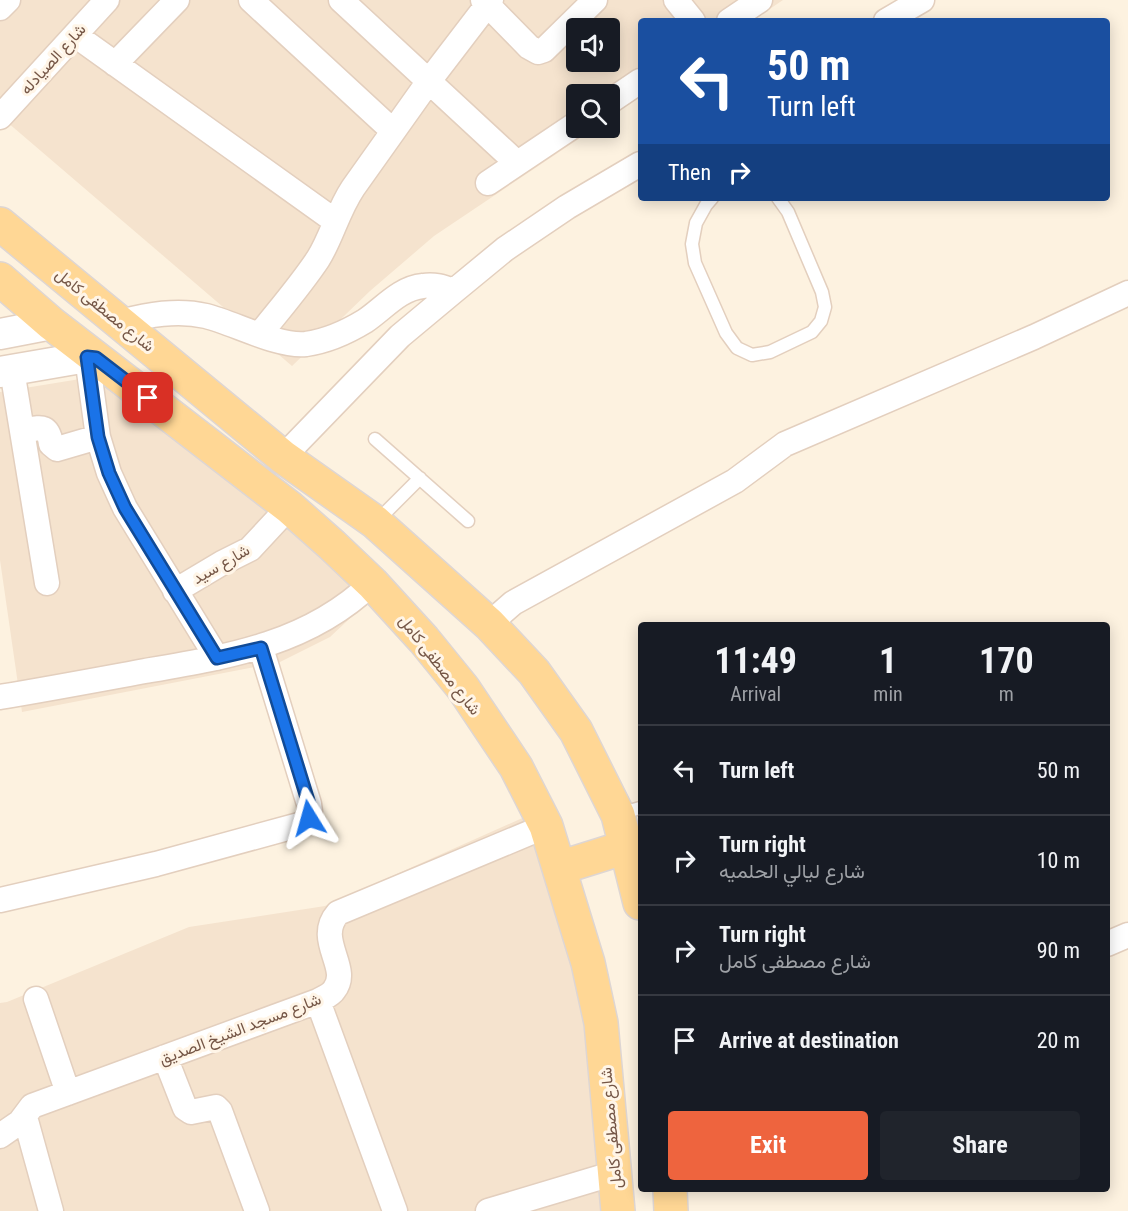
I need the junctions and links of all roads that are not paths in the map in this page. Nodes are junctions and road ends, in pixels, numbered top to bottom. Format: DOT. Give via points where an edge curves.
graph roads {
  1 [pos="8,0"];
  2 [pos="107,0"];
  3 [pos="177,0"];
  4 [pos="251,0"];
  5 [pos="341,0"];
  6 [pos="595,0"];
  7 [pos="676,0"];
  8 [pos="760,0"];
  9 [pos="922,0"];
  10 [pos="487,2"];
  11 [pos="0,8"];
  12 [pos="691,18"];
  13 [pos="733,18"];
  14 [pos="891,18"];
  15 [pos="75,35"];
  16 [pos="115,64"];
  17 [pos="429,81"];
  18 [pos="638,82"];
  19 [pos="620,95"];
  20 [pos="2,112"];
  21 [pos="393,131"];
  22 [pos="566,131"];
  23 [pos="517,164"];
  24 [pos="638,165"];
  25 [pos="488,183"];
  26 [pos="709,201"];
  27 [pos="780,201"];
  28 [pos="334,221"];
  29 [pos="0,224"];
  30 [pos="0,279"];
  31 [pos="454,291"];
  32 [pos="1128,292"];
  33 [pos="120,322"];
  34 [pos="52,324"];
  35 [pos="0,334"];
  36 [pos="260,334"];
  37 [pos="92,357"];
  38 [pos="6,371"];
  39 [pos="22,431"];
  40 [pos="98,437"];
  41 [pos="375,439"];
  42 [pos="283,457"];
  43 [pos="420,478"];
  44 [pos="289,507"];
  45 [pos="468,521"];
  46 [pos="375,522"];
  47 [pos="47,583"];
  48 [pos="372,583"];
  49 [pos="175,591"];
  50 [pos="489,624"];
  51 [pos="261,648"];
  52 [pos="217,658"];
  53 [pos="0,697"];
  54 [pos="629,812"];
  55 [pos="546,826"];
  56 [pos="626,847"];
  57 [pos="559,868"];
  58 [pos="638,895"];
  59 [pos="0,900"];
  60 [pos="1128,935"];
  61 [pos="1110,943"];
  62 [pos="36,999"];
  63 [pos="318,1001"];
  64 [pos="165,1057"];
  65 [pos="68,1093"];
  66 [pos="25,1117"];
  67 [pos="0,1136"];
  68 [pos="615,1173"];
  69 [pos="670,1192"];
  70 [pos="51,1211"];
  71 [pos="257,1211"];
  72 [pos="395,1211"];
  73 [pos="488,1211"];
  74 [pos="618,1211"];
  75 [pos="671,1211"];
  1 -- 11 [label="street"];
  2 -- 15 [label="street, شارع الصيادله"];
  3 -- 16 [label="street"];
  4 -- 21 [label="street"];
  5 -- 17 [label="street"];
  6 -- 10 [label="street" via="538,52"];
  7 -- 12 [label="street"];
  8 -- 13 [label="street"];
  9 -- 14 [label="street"];
  10 -- 17 [label="street"];
  15 -- 16 [label="street"];
  15 -- 20 [label="street, شارع الصيادله"];
  16 -- 28 [label="street"];
  17 -- 21 [label="street"];
  17 -- 23 [label="street"];
  18 -- 19 [label="street"];
  21 -- 28 [label="street"];
  22 -- 23 [label="street"];
  23 -- 25 [label="street"];
  24 -- 31 [label="street" via="505,249"];
  26 -- 27 [label="lane" via="696,223 692,244 695,263 726,333 736,348 752,355 770,352 812,332 825,307 822,292"];
  28 -- 36 [label="street" via="318,260"];
  29 -- 33 [label="main road, شارع مصطفى كامل"];
  30 -- 34 [label="main road, شارع مصطفى كامل"];
  31 -- 36 [label="street" via="437,285 406,290 336,337 304,344"];
  31 -- 42 [label="street" via="400,336"];
  32 -- 50 [label="street" via="1035,337 784,444 735,481 513,603"];
  33 -- 36 [label="street" via="176,313 205,316"];
  33 -- 42 [label="main road, شارع مصطفى كامل"];
  34 -- 35 [label="street"];
  34 -- 37 [label="main road, شارع مصطفى كامل"];
  37 -- 38 [label="street"];
  37 -- 40 [label="street"];
  37 -- 44 [label="main road, شارع مصطفى كامل"];
  38 -- 39 [label="street"];
  39 -- 40 [label="street" via="46,430 57,449"];
  39 -- 47 [label="street"];
  40 -- 49 [label="street" via="125,508"];
  41 -- 43 [label="lane"];
  42 -- 46 [label="main road, شارع مصطفى كامل"];
  43 -- 45 [label="lane"];
  43 -- 46 [label="lane"];
  44 -- 48 [label="main road, شارع مصطفى كامل"];
  44 -- 49 [label="street, شارع سيد" via="250,549"];
  46 -- 50 [label="main road, شارع مصطفى كامل"];
  48 -- 51 [label="street" via="331,615"];
  48 -- 55 [label="main road, شارع مصطفى كامل" via="463,688 516,767"];
  49 -- 52 [label="street"];
  50 -- 54 [label="main road, شارع مصطفى كامل" via="534,672"];
  51 -- 52 [label="street"];
  51 -- 59 [label="street" via="309,804 306,824"];
  52 -- 53 [label="street"];
  54 -- 56 [label="main road, شارع مصطفى كامل"];
  55 -- 57 [label="main road, شارع مصطفى كامل"];
  55 -- 63 [label="street, شارع مسجد الشيخ الصديق" via="338,913 328,931 339,981 334,991"];
  56 -- 57 [label="main road"];
  56 -- 58 [label="main road, شارع مصطفى كامل"];
  57 -- 68 [label="main road, شارع مصطفى كامل" via="588,963 601,1023"];
  60 -- 61 [label="street"];
  62 -- 65 [label="street"];
  63 -- 64 [label="street, شارع مسجد الشيخ الصديق"];
  63 -- 72 [label="street"];
  64 -- 65 [label="street, شارع مسجد الشيخ الصديق"];
  64 -- 71 [label="street" via="184,1108 191,1112 216,1107 219,1111"];
  65 -- 66 [label="street, شارع مسجد الشيخ الصديق" via="32,1106"];
  66 -- 67 [label="street, شارع مسجد الشيخ الصديق"];
  66 -- 70 [label="street"];
  68 -- 73 [label="street"];
  68 -- 74 [label="main road, شارع مصطفى كامل"];
  69 -- 75 [label="main road"];
}
